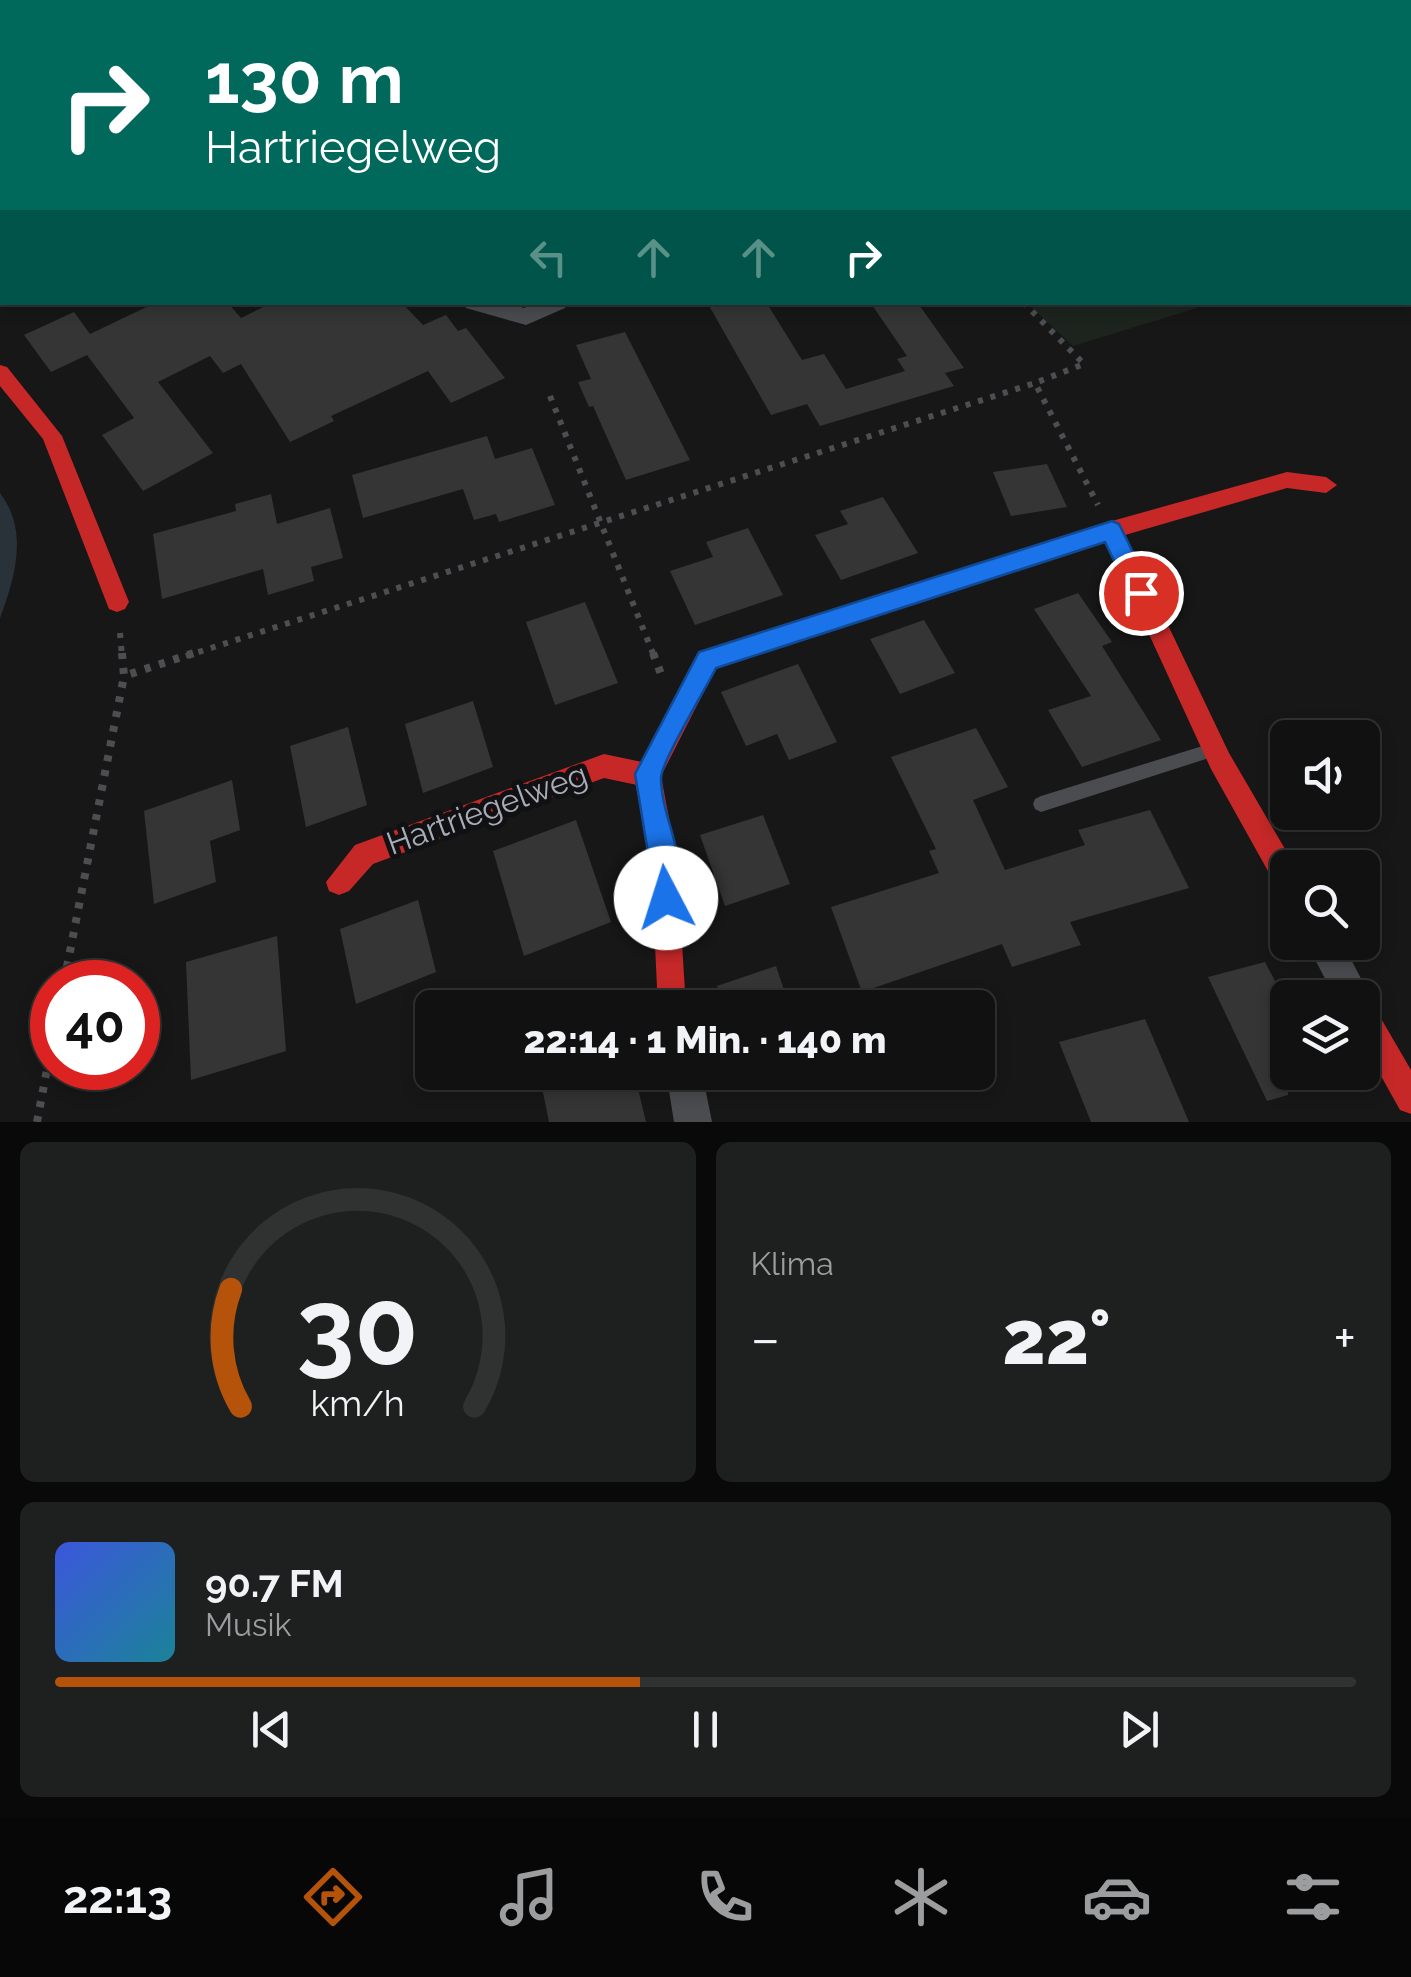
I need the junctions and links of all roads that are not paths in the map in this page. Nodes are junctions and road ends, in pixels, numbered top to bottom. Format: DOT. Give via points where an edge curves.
graph roads {
  1 [pos="484,305"];
  2 [pos="550,305"];
  3 [pos="0,372"];
  4 [pos="1326,485"];
  5 [pos="1112,530"];
  6 [pos="118,602"];
  7 [pos="1214,749"];
  8 [pos="648,774"];
  9 [pos="1041,804"];
  10 [pos="1271,850"];
  11 [pos="338,882"];
  12 [pos="671,990"];
  13 [pos="1380,1045"];
  14 [pos="687,1090"];
  15 [pos="1411,1099"];
  16 [pos="1411,1115"];
  17 [pos="693,1122"];
  18 [pos="1401,1122"];
  1 -- 2 [label="street" via="526,317"];
  3 -- 6 [label="street" via="52,436"];
  4 -- 5 [label="street" via="1287,480"];
  5 -- 7 [label="street"];
  5 -- 8 [label="street" via="708,660"];
  7 -- 9 [label="lane"];
  7 -- 10 [label="street"];
  8 -- 11 [label="street, Hartriegelweg" via="604,766 364,854"];
  8 -- 12 [label="street" via="664,861"];
  13 -- 15 [label="street"];
  14 -- 17 [label="street"];
  16 -- 18 [label="street"];
}
